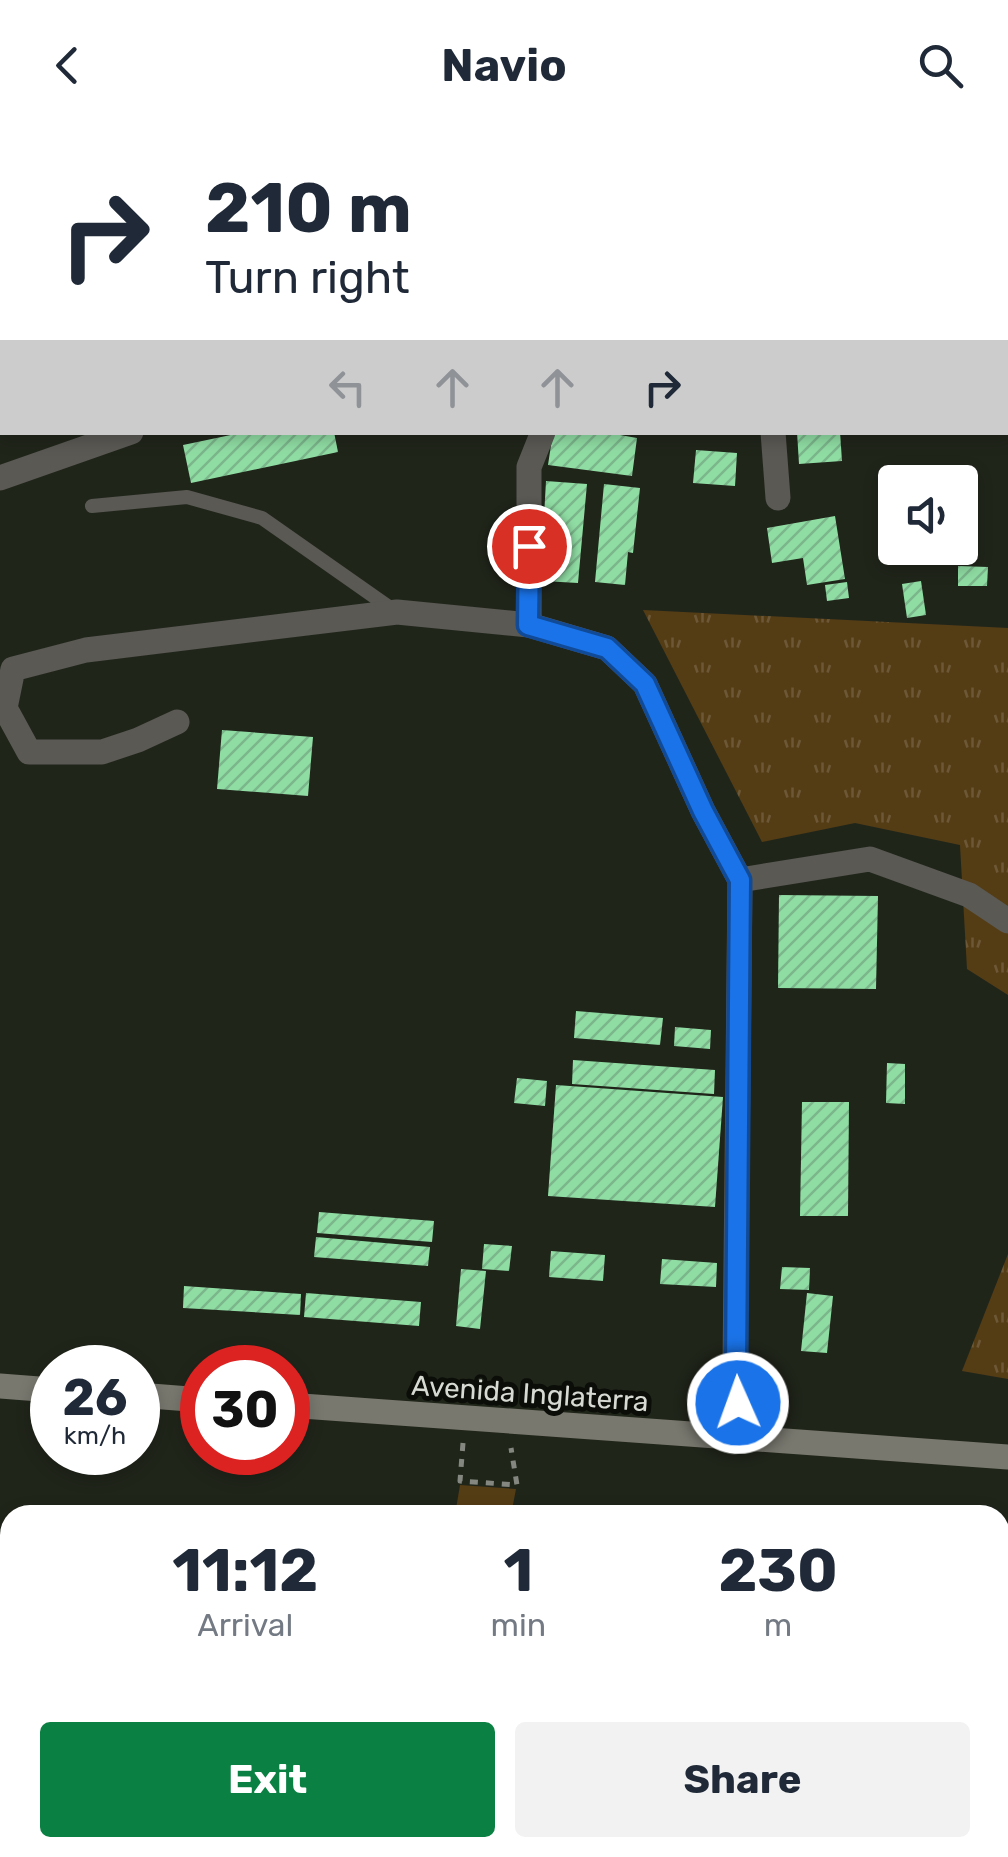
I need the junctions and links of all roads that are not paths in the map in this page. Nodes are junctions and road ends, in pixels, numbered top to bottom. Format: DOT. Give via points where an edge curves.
graph roads {
  1 [pos="122,435"];
  2 [pos="542,435"];
  3 [pos="772,435"];
  4 [pos="0,478"];
  5 [pos="778,498"];
  6 [pos="92,506"];
  7 [pos="397,612"];
  8 [pos="528,625"];
  9 [pos="177,722"];
  10 [pos="740,880"];
  11 [pos="1008,921"];
  12 [pos="0,1386"];
  13 [pos="30,1388"];
  14 [pos="310,1406"];
  15 [pos="740,1439"];
  16 [pos="1008,1457"];
  1 -- 4 [label="street"];
  2 -- 8 [label="street" via="529,468"];
  3 -- 5 [label="street"];
  6 -- 7 [label="lane" via="187,496 262,518"];
  7 -- 8 [label="street"];
  7 -- 9 [label="street" via="86,650 13,669 5,708 30,752 102,752"];
  8 -- 10 [label="street" via="607,648 645,684"];
  10 -- 11 [label="street" via="870,859 969,895"];
  10 -- 15 [label="street"];
  12 -- 13 [label="main road"];
  14 -- 15 [label="main road, Avenida Inglaterra"];
  15 -- 16 [label="main road, Avenida Inglaterra"];
}
